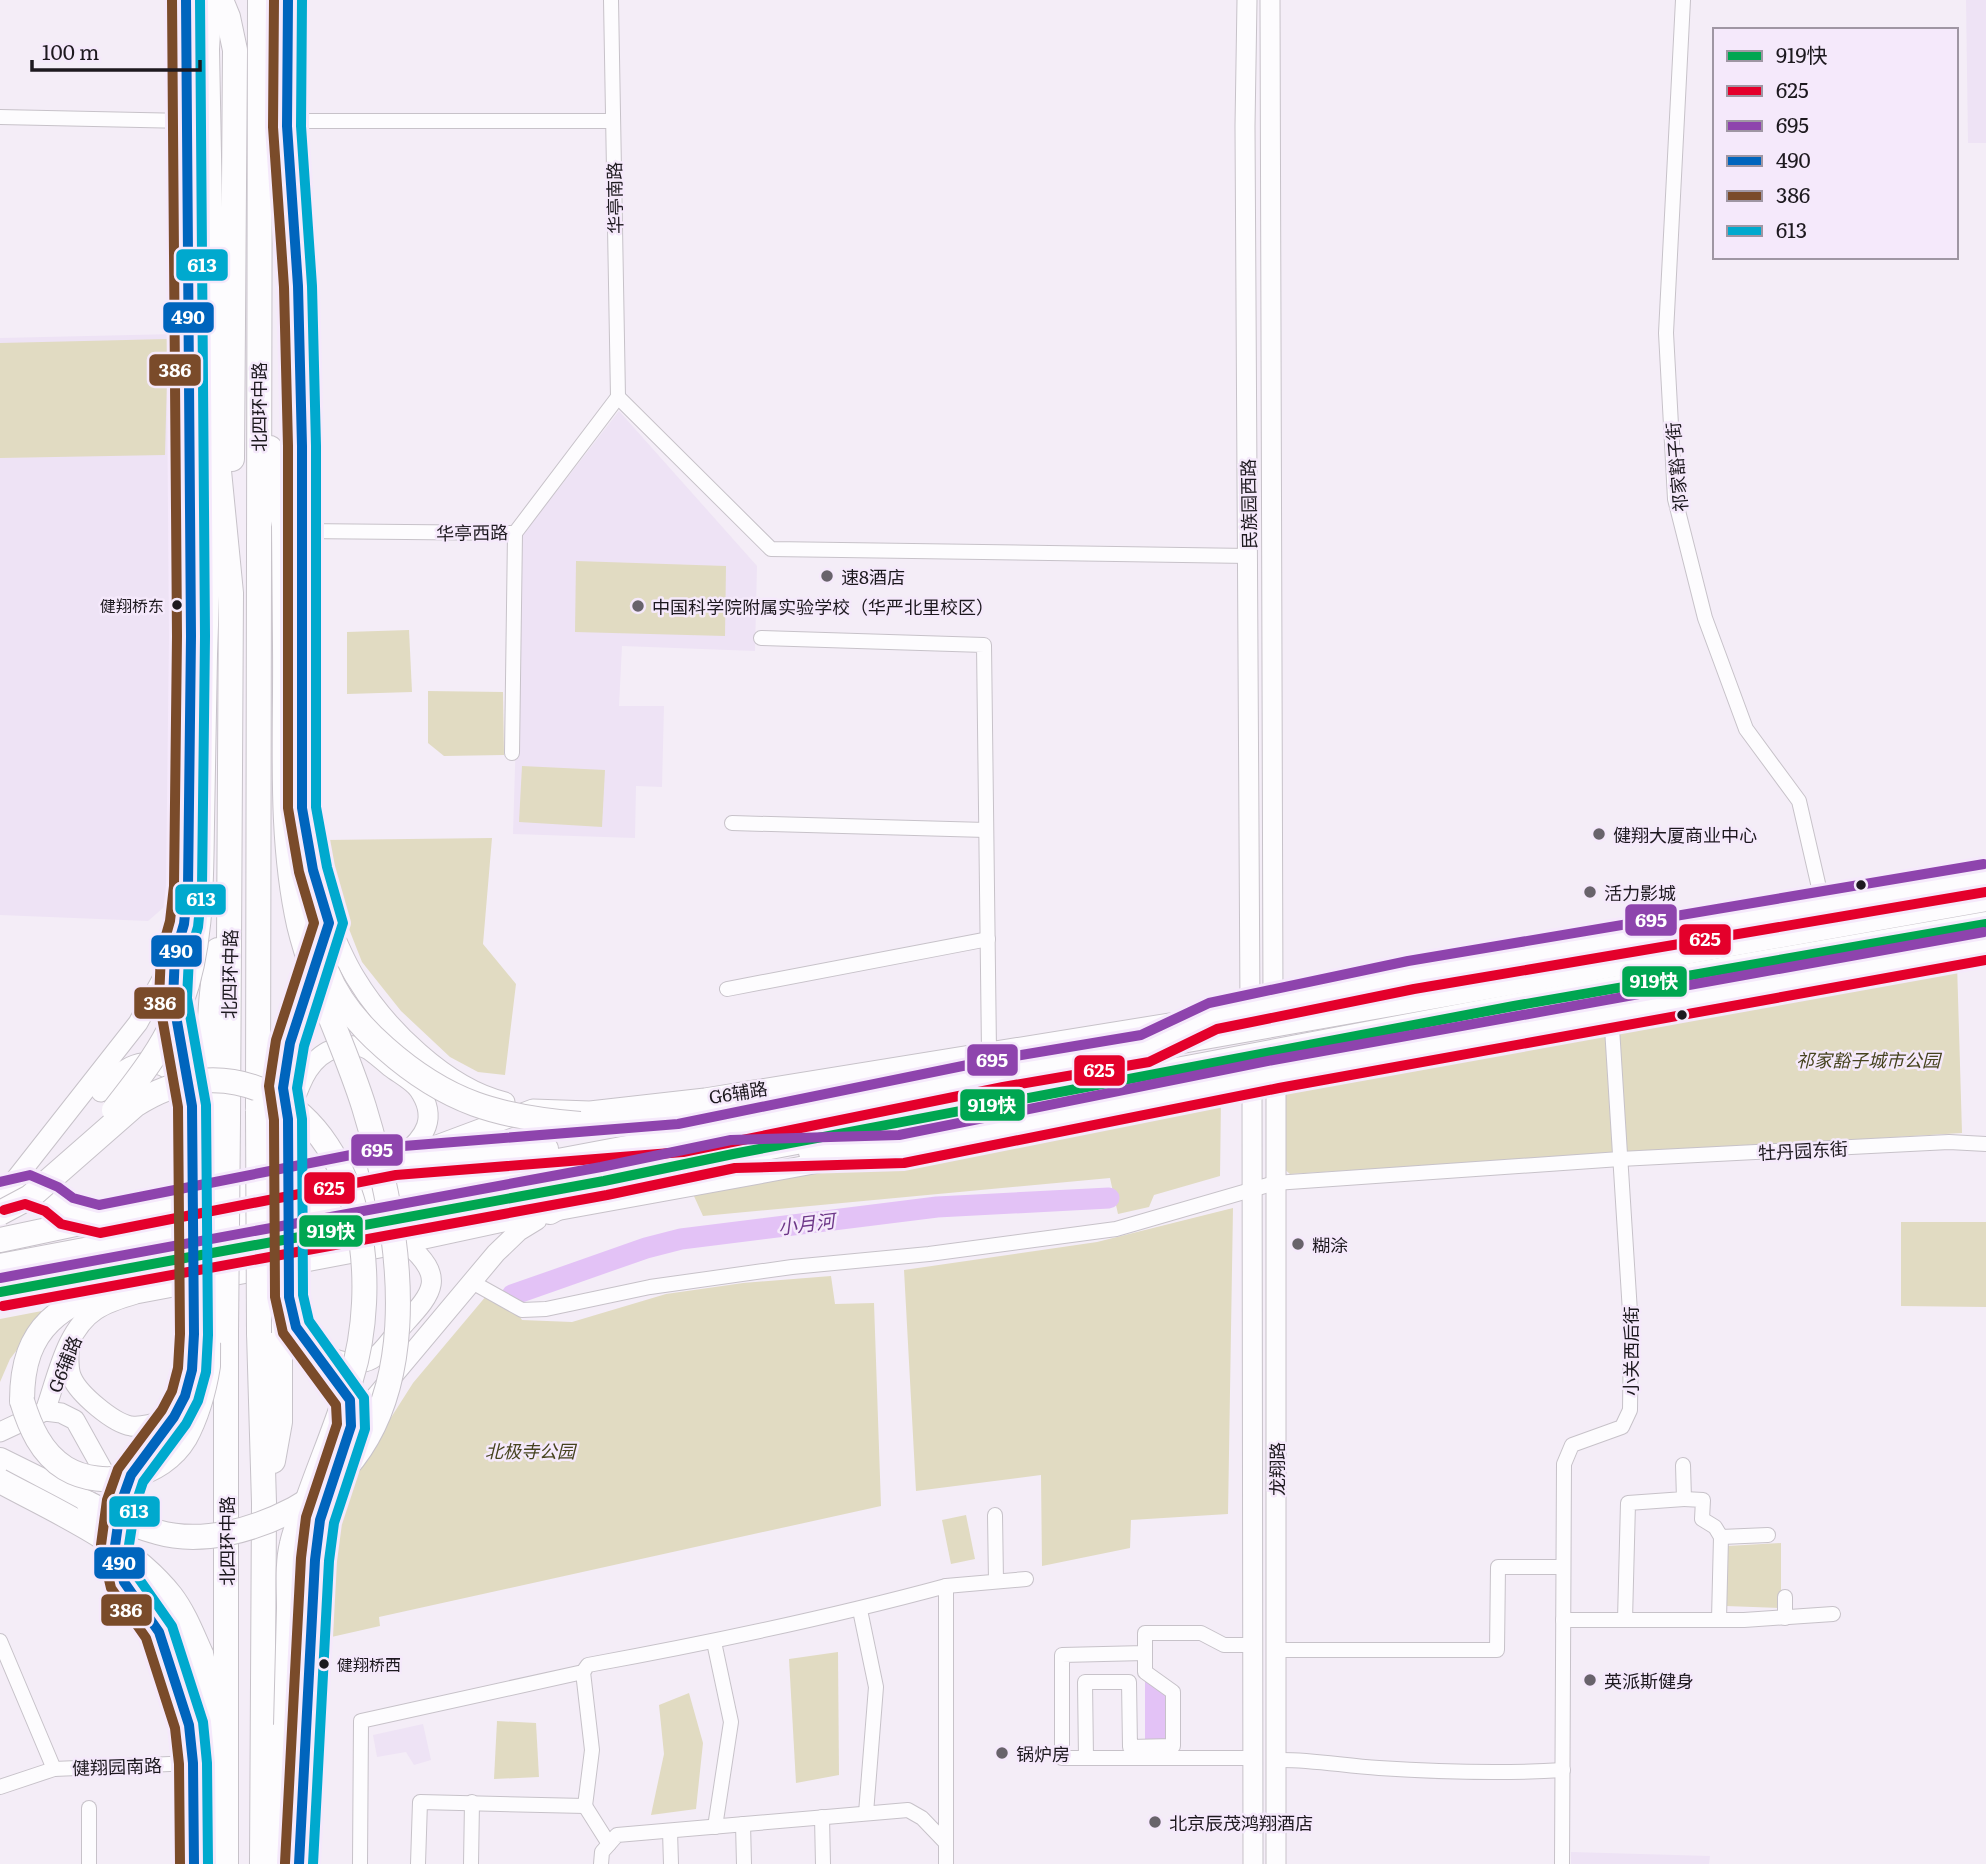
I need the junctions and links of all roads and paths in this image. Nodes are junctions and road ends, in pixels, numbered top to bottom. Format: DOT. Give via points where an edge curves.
graph roads {
  1 [pos="186,0"];
  2 [pos="210,0"];
  3 [pos="221,0"];
  4 [pos="260,0"];
  5 [pos="272,0"];
  6 [pos="288,0"];
  7 [pos="611,0"];
  8 [pos="1247,0"];
  9 [pos="1269,0"];
  10 [pos="1682,0"];
  11 [pos="287,64"];
  12 [pos="0,117"];
  13 [pos="187,121"];
  14 [pos="287,121"];
  15 [pos="613,121"];
  16 [pos="211,227"];
  17 [pos="187,304"];
  18 [pos="258,386"];
  19 [pos="618,397"];
  20 [pos="214,420"];
  21 [pos="302,531"];
  22 [pos="515,533"];
  23 [pos="1249,556"];
  24 [pos="231,593"];
  25 [pos="761,638"];
  26 [pos="512,753"];
  27 [pos="286,813"];
  28 [pos="732,823"];
  29 [pos="986,830"];
  30 [pos="1986,878"];
  31 [pos="1986,899"];
  32 [pos="1823,905"];
  33 [pos="329,923"];
  34 [pos="1986,924"];
  35 [pos="988,939"];
  36 [pos="1986,946"];
  37 [pos="175,955"];
  38 [pos="1411,975"];
  39 [pos="1499,986"];
  40 [pos="727,989"];
  41 [pos="1273,1004"];
  42 [pos="1250,1008"];
  43 [pos="1611,1012"];
  44 [pos="1213,1016"];
  45 [pos="1145,1048"];
  46 [pos="995,1062"];
  47 [pos="1276,1074"];
  48 [pos="1252,1080"];
  49 [pos="192,1106"];
  50 [pos="533,1109"];
  51 [pos="288,1119"];
  52 [pos="210,1130"];
  53 [pos="680,1138"];
  54 [pos="1986,1144"];
  55 [pos="901,1149"];
  56 [pos="733,1154"];
  57 [pos="75,1159"];
  58 [pos="1620,1159"];
  59 [pos="394,1161"];
  60 [pos="604,1181"];
  61 [pos="1275,1183"];
  62 [pos="1254,1188"];
  63 [pos="52,1199"];
  64 [pos="1,1201"];
  65 [pos="550,1212"];
  66 [pos="99,1219"];
  67 [pos="0,1240"];
  68 [pos="406,1244"];
  69 [pos="179,1258"];
  70 [pos="0,1266"];
  71 [pos="472,1282"];
  72 [pos="0,1292"];
  73 [pos="289,1297"];
  74 [pos="69,1343"];
  75 [pos="314,1352"];
  76 [pos="45,1411"];
  77 [pos="174,1417"];
  78 [pos="351,1426"];
  79 [pos="0,1432"];
  80 [pos="0,1460"];
  81 [pos="1683,1465"];
  82 [pos="0,1481"];
  83 [pos="1684,1499"];
  84 [pos="121,1503"];
  85 [pos="264,1503"];
  86 [pos="995,1515"];
  87 [pos="1769,1535"];
  88 [pos="1721,1537"];
  89 [pos="1563,1567"];
  90 [pos="1026,1579"];
  91 [pos="996,1581"];
  92 [pos="946,1586"];
  93 [pos="1785,1597"];
  94 [pos="860,1610"];
  95 [pos="1833,1614"];
  96 [pos="1785,1618"];
  97 [pos="1719,1619"];
  98 [pos="1563,1620"];
  99 [pos="1625,1620"];
  100 [pos="0,1641"];
  101 [pos="714,1642"];
  102 [pos="1253,1645"];
  103 [pos="1276,1650"];
  104 [pos="1142,1657"];
  105 [pos="583,1672"];
  106 [pos="1086,1758"];
  107 [pos="1253,1758"];
  108 [pos="1276,1760"];
  109 [pos="193,1763"];
  110 [pos="54,1769"];
  111 [pos="1563,1770"];
  112 [pos="0,1787"];
  113 [pos="472,1802"];
  114 [pos="586,1806"];
  115 [pos="89,1808"];
  116 [pos="866,1814"];
  117 [pos="822,1817"];
  118 [pos="743,1824"];
  119 [pos="715,1827"];
  120 [pos="670,1831"];
  121 [pos="946,1843"];
  122 [pos="610,1844"];
  123 [pos="89,1864"];
  124 [pos="194,1864"];
  125 [pos="209,1864"];
  126 [pos="226,1864"];
  127 [pos="262,1864"];
  128 [pos="281,1864"];
  129 [pos="299,1864"];
  130 [pos="360,1864"];
  131 [pos="418,1864"];
  132 [pos="471,1864"];
  133 [pos="601,1864"];
  134 [pos="671,1864"];
  135 [pos="744,1864"];
  136 [pos="822,1864"];
  137 [pos="946,1864"];
  138 [pos="1253,1864"];
  139 [pos="1276,1864"];
  140 [pos="1562,1864"];
  1 -- 13 [label="street"];
  2 -- 16 [label="highway, 北四环中路"];
  3 -- 24 [label="highway" via="235,50"];
  4 -- 18 [label="highway, 北四环中路"];
  5 -- 11 [label="highway"];
  6 -- 11 [label="street"];
  7 -- 15 [label="street, 华亭南路"];
  8 -- 23 [label="street, 民族园西路"];
  9 -- 41 [label="street, 民族园西路"];
  10 -- 32 [label="street, 祁家豁子街" via="1666,333 1675,499 1705,618 1746,729 1799,801"];
  11 -- 14 [label="street"];
  12 -- 13 [label="street"];
  13 -- 17 [label="street"];
  14 -- 15 [label="street"];
  14 -- 21 [label="street" via="298,286"];
  15 -- 19 [label="street, 华亭南路"];
  16 -- 17 [label="highway"];
  16 -- 20 [label="highway, 北四环中路"];
  17 -- 37 [label="street" via="188,887"];
  18 -- 27 [label="highway, bridge" via="284,526"];
  18 -- 85 [label="highway, 北四环中路, bridge" via="259,1333"];
  19 -- 22 [label="street, 华亭西路"];
  19 -- 23 [label="street" via="771,549"];
  20 -- 24 [label="highway, 北四环中路"];
  20 -- 57 [label="highway, bridge" via="201,887 192,968 166,1037"];
  21 -- 22 [label="street, 华亭西路"];
  21 -- 33 [label="street" via="302,808"];
  22 -- 26 [label="street"];
  23 -- 42 [label="street, 民族园西路"];
  24 -- 52 [label="highway, 北四环中路" via="230,891"];
  25 -- 29 [label="street" via="984,645"];
  27 -- 46 [label="highway, bridge" via="311,933 348,1009 368,1034 428,1083 492,1111 579,1124 650,1122"];
  27 -- 80 [label="highway, bridge" via="300,927 363,1105 395,1250 398,1339 387,1394 375,1423 343,1469 297,1507 240,1531 210,1535 159,1533"];
  28 -- 29 [label="street"];
  29 -- 35 [label="street"];
  30 -- 32 [label="street, G6辅路"];
  31 -- 39 [label="highway"];
  32 -- 38 [label="street, G6辅路"];
  33 -- 50 [label="street" via="370,999 425,1060 465,1086"];
  33 -- 51 [label="street" via="290,1043 283,1088"];
  34 -- 56 [label="highway" via="1514,1006"];
  35 -- 40 [label="street"];
  35 -- 46 [label="street"];
  36 -- 43 [label="street, G6辅路"];
  37 -- 49 [label="street" via="173,999"];
  37 -- 64 [label="street" via="138,1023"];
  38 -- 39 [label="highway"];
  38 -- 41 [label="street, G6辅路"];
  39 -- 45 [label="highway"];
  41 -- 42 [label="street, G6辅路"];
  42 -- 44 [label="street, G6辅路"];
  43 -- 47 [label="street, G6辅路"];
  43 -- 58 [label="street, 小关西后街"];
  44 -- 45 [label="highway"];
  44 -- 46 [label="street, G6辅路"];
  45 -- 46 [label="highway"];
  46 -- 50 [label="street, G6辅路" via="590,1111"];
  46 -- 53 [label="highway"];
  47 -- 48 [label="street, G6辅路"];
  47 -- 61 [label="street, 龙翔路"];
  48 -- 55 [label="street, G6辅路"];
  48 -- 62 [label="street, 龙翔路"];
  49 -- 52 [label="street"];
  49 -- 63 [label="street" via="169,1069 152,1063 133,1064 115,1075 60,1141 50,1161"];
  50 -- 59 [label="street, G6辅路"];
  51 -- 59 [label="street" via="311,1064 328,1050 348,1045 367,1048 419,1089 428,1108 428,1125 419,1142"];
  51 -- 73 [label="street, bridge"];
  52 -- 69 [label="highway, bridge" via="208,1366 204,1390 184,1440 147,1472 118,1480 90,1478 65,1468 44,1449 31,1428 22,1401 27,1354 55,1314"];
  52 -- 77 [label="street, bridge" via="191,1370"];
  52 -- 126 [label="highway, 北四环中路, bridge" via="226,1332"];
  53 -- 59 [label="highway"];
  53 -- 70 [label="highway"];
  54 -- 58 [label="street, 牡丹园东街" via="1949,1142"];
  55 -- 56 [label="highway"];
  55 -- 65 [label="street, G6辅路"];
  56 -- 60 [label="highway"];
  57 -- 64 [label="highway, bridge" via="30,1197"];
  57 -- 128 [label="highway, bridge" via="151,1094 180,1083 217,1080 256,1087 290,1106 318,1133 346,1180 362,1247 361,1332 351,1380 292,1545"];
  58 -- 61 [label="street, 牡丹园东街"];
  58 -- 89 [label="street, 小关西后街" via="1631,1328 1630,1410 1622,1427 1572,1446 1564,1464"];
  59 -- 66 [label="street, G6辅路"];
  60 -- 65 [label="highway"];
  60 -- 69 [label="highway"];
  61 -- 62 [label="street, 牡丹园东街"];
  61 -- 103 [label="street, 龙翔路"];
  62 -- 71 [label="street, 牡丹园东街" via="1116,1229 792,1267 650,1287 546,1309 522,1310"];
  62 -- 102 [label="street, 龙翔路"];
  63 -- 64 [label="main road, G6辅路" via="26,1189"];
  63 -- 66 [label="main road, G6辅路" via="66,1210"];
  65 -- 68 [label="street, G6辅路"];
  65 -- 71 [label="street" via="519,1231"];
  66 -- 67 [label="highway"];
  68 -- 74 [label="street, G6辅路" via="136,1294 93,1312"];
  68 -- 75 [label="street" via="432,1273 431,1290 420,1307 372,1359 337,1360"];
  69 -- 72 [label="highway"];
  71 -- 78 [label="street"];
  73 -- 75 [label="street" via="296,1328"];
  73 -- 85 [label="highway" via="280,1334 280,1422"];
  74 -- 76 [label="street, G6辅路"];
  74 -- 77 [label="street" via="71,1377 118,1422 132,1426"];
  75 -- 78 [label="street" via="350,1400"];
  76 -- 79 [label="street, G6辅路"];
  76 -- 84 [label="street" via="75,1420"];
  77 -- 84 [label="street" via="131,1475"];
  78 -- 129 [label="street" via="320,1520 315,1560"];
  81 -- 83 [label="street"];
  82 -- 125 [label="highway, bridge" via="98,1534 146,1571 171,1596 188,1623 201,1654 208,1696"];
  83 -- 88 [label="street" via="1703,1500 1702,1519"];
  83 -- 99 [label="street" via="1628,1503"];
  84 -- 109 [label="street" via="115,1546 124,1582 159,1632 189,1725"];
  85 -- 127 [label="highway, 北四环中路"];
  86 -- 91 [label="street"];
  87 -- 88 [label="street"];
  88 -- 97 [label="street"];
  89 -- 98 [label="street, 小关西后街"];
  89 -- 103 [label="street" via="1498,1567 1497,1650"];
  90 -- 91 [label="street"];
  91 -- 92 [label="street"];
  92 -- 94 [label="street"];
  92 -- 121 [label="street"];
  93 -- 96 [label="street"];
  94 -- 101 [label="street"];
  94 -- 116 [label="street" via="876,1687"];
  95 -- 96 [label="street"];
  96 -- 97 [label="street"];
  97 -- 99 [label="street"];
  98 -- 99 [label="street"];
  98 -- 111 [label="street, 小关西后街"];
  100 -- 110 [label="street, 健翔园南路"];
  101 -- 105 [label="street" via="588,1665"];
  101 -- 119 [label="street" via="731,1723"];
  102 -- 104 [label="street" via="1224,1645 1201,1633 1145,1633"];
  102 -- 107 [label="street, 龙翔路"];
  103 -- 108 [label="street, 龙翔路"];
  104 -- 106 [label="street" via="1062,1655 1062,1758"];
  104 -- 106 [label="street" via="1145,1672 1173,1692 1173,1746 1129,1747 1129,1682 1085,1682"];
  105 -- 114 [label="street" via="592,1750"];
  105 -- 130 [label="street" via="361,1721"];
  106 -- 107 [label="street" via="1180,1754"];
  107 -- 138 [label="street, 龙翔路"];
  108 -- 111 [label="street" via="1507,1774"];
  108 -- 139 [label="street, 龙翔路"];
  109 -- 110 [label="street, 健翔园南路"];
  109 -- 124 [label="street"];
  110 -- 112 [label="street"];
  111 -- 140 [label="street, 小关西后街"];
  113 -- 114 [label="street"];
  113 -- 131 [label="street" via="420,1802"];
  113 -- 132 [label="street"];
  114 -- 122 [label="street"];
  115 -- 123 [label="street"];
  116 -- 117 [label="street"];
  116 -- 121 [label="street" via="908,1810"];
  117 -- 118 [label="street"];
  117 -- 136 [label="street"];
  118 -- 119 [label="street"];
  118 -- 135 [label="street"];
  119 -- 120 [label="street"];
  120 -- 122 [label="street" via="617,1835"];
  120 -- 134 [label="street"];
  121 -- 137 [label="street"];
  122 -- 133 [label="street" via="602,1852"];
}
